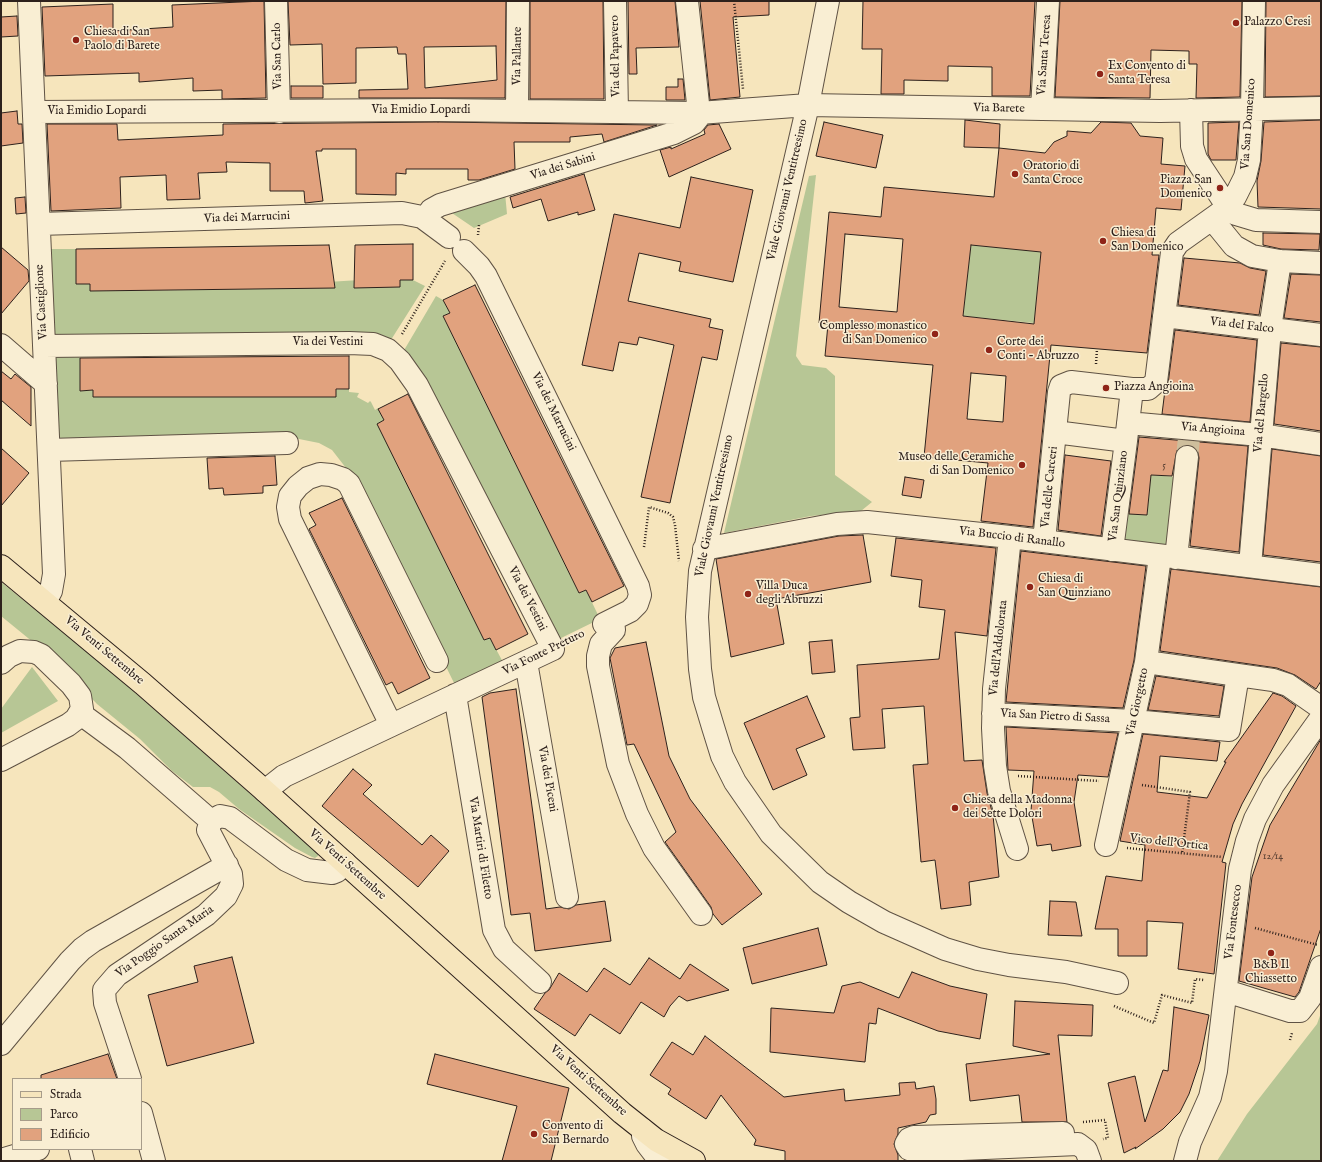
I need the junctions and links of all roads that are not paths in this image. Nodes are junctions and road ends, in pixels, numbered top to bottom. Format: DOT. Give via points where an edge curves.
graph roads {
  1 [pos="29,1"];
  2 [pos="276,1"];
  3 [pos="518,1"];
  4 [pos="615,1"];
  5 [pos="687,1"];
  6 [pos="828,1"];
  7 [pos="1048,1"];
  8 [pos="1254,1"];
  9 [pos="808,105"];
  10 [pos="1252,108"];
  11 [pos="1321,108"];
  12 [pos="1042,110"];
  13 [pos="1191,110"];
  14 [pos="517,111"];
  15 [pos="34,112"];
  16 [pos="279,112"];
  17 [pos="618,112"];
  18 [pos="699,113"];
  19 [pos="1220,212"];
  20 [pos="426,220"];
  21 [pos="1321,222"];
  22 [pos="39,224"];
  23 [pos="1280,261"];
  24 [pos="1321,263"];
  25 [pos="1164,316"];
  26 [pos="1270,329"];
  27 [pos="1321,335"];
  28 [pos="1,345"];
  29 [pos="44,346"];
  30 [pos="46,384"];
  31 [pos="1132,389"];
  32 [pos="1055,432"];
  33 [pos="1127,432"];
  34 [pos="1260,435"];
  35 [pos="1189,441"];
  36 [pos="287,443"];
  37 [pos="1321,444"];
  38 [pos="49,450"];
  39 [pos="1010,537"];
  40 [pos="1044,541"];
  41 [pos="704,549"];
  42 [pos="1112,550"];
  43 [pos="1168,557"];
  44 [pos="1,566"];
  45 [pos="1250,566"];
  46 [pos="1321,575"];
  47 [pos="45,602"];
  48 [pos="553,649"];
  49 [pos="437,661"];
  50 [pos="526,662"];
  51 [pos="1146,662"];
  52 [pos="1,663"];
  53 [pos="1238,674"];
  54 [pos="455,695"];
  55 [pos="1321,708"];
  56 [pos="81,714"];
  57 [pos="993,714"];
  58 [pos="1321,718"];
  59 [pos="1134,721"];
  60 [pos="391,726"];
  61 [pos="1,760"];
  62 [pos="265,791"];
  63 [pos="211,821"];
  64 [pos="1106,845"];
  65 [pos="1017,849"];
  66 [pos="345,863"];
  67 [pos="227,865"];
  68 [pos="567,897"];
  69 [pos="701,914"];
  70 [pos="1321,967"];
  71 [pos="540,982"];
  72 [pos="1117,983"];
  73 [pos="1218,986"];
  74 [pos="6,1038"];
  75 [pos="130,1078"];
  76 [pos="142,1119"];
  77 [pos="643,1130"];
  78 [pos="1063,1133"];
  79 [pos="35,1150"];
  80 [pos="80,1150"];
  81 [pos="1188,1152"];
  82 [pos="1,1160"];
  83 [pos="83,1161"];
  84 [pos="154,1161"];
  85 [pos="660,1161"];
  86 [pos="694,1161"];
  87 [pos="1090,1161"];
  88 [pos="1169,1161"];
  1 -- 15 [label="street, Via Castiglione"];
  2 -- 16 [label="street, Via San Carlo"];
  3 -- 14 [label="street, Via Pallante"];
  4 -- 17 [label="street, Via del Papavero"];
  5 -- 18 [label="street"];
  6 -- 9 [label="street, Viale Giovanni Ventitreesimo"];
  7 -- 12 [label="street, Via Santa Teresa"];
  8 -- 10 [label="street, Via San Domenico"];
  9 -- 12 [label="street, Via Barete"];
  9 -- 18 [label="street, Via Emidio Lopardi"];
  9 -- 41 [label="street, Viale Giovanni Ventitreesimo"];
  10 -- 11 [label="street, Via Barete"];
  10 -- 13 [label="street, Via Barete"];
  10 -- 19 [label="street, Via San Domenico" via="1248,169 1241,187"];
  12 -- 13 [label="street, Via Barete"];
  13 -- 19 [label="street" via="1192,146"];
  14 -- 16 [label="street, Via Emidio Lopardi"];
  14 -- 17 [label="street, Via Emidio Lopardi"];
  15 -- 16 [label="street, Via Emidio Lopardi"];
  15 -- 22 [label="street, Via Castiglione"];
  17 -- 18 [label="street, Via Emidio Lopardi"];
  18 -- 20 [label="street, Via dei Sabini" via="694,123 677,132 440,205 431,210"];
  19 -- 21 [label="street" via="1265,220"];
  19 -- 23 [label="street" via="1229,240 1243,252 1262,259"];
  19 -- 25 [label="street, Via San Domenico" via="1178,243 1172,252"];
  20 -- 22 [label="street, Via dei Marrucini" via="415,214 402,213"];
  20 -- 69 [label="street, Via dei Marrucini" via="479,266 486,276 640,591 637,604 630,611 608,622 614,630 602,644 598,666 618,764 637,814 654,848"];
  22 -- 29 [label="street, Via Castiglione"];
  23 -- 24 [label="street"];
  23 -- 26 [label="street, Via del Bargello"];
  25 -- 26 [label="street, Via del Falco"];
  25 -- 31 [label="street, Via San Domenico" via="1154,385 1145,390"];
  26 -- 27 [label="street, Via del Falco"];
  26 -- 34 [label="street, Via del Bargello"];
  28 -- 30 [label="street"];
  29 -- 30 [label="street, Via Castiglione"];
  29 -- 48 [label="street, Via dei Vestini" via="349,343 373,344 391,352 418,389"];
  30 -- 38 [label="street, Via Castiglione"];
  31 -- 32 [label="street" via="1071,382 1063,384 1060,389"];
  31 -- 33 [label="street"];
  32 -- 33 [label="street"];
  32 -- 40 [label="street, Via delle Carceri"];
  33 -- 35 [label="street, Via Angioina"];
  33 -- 42 [label="street, Via San Quinziano"];
  34 -- 35 [label="street, Via Angioina"];
  34 -- 37 [label="street, Via Angioina"];
  34 -- 45 [label="street, Via del Bargello"];
  35 -- 43 [label="street, Via Giorgetto"];
  36 -- 38 [label="street"];
  38 -- 47 [label="street, Via Castiglione" via="54,574 51,591"];
  39 -- 40 [label="street, Via Buccio di Ranallo"];
  39 -- 41 [label="street, Via Buccio di Ranallo" via="867,522 831,525"];
  39 -- 57 [label="street, Via dell'Addolorata"];
  40 -- 42 [label="street, Via Buccio di Ranallo"];
  41 -- 72 [label="street, Viale Giovanni Ventitreesimo" via="698,593 698,639 704,697 722,756 735,782 771,834 789,853 820,882 849,902 923,940 978,959 1066,972"];
  42 -- 43 [label="street, Via Buccio di Ranallo"];
  43 -- 45 [label="street, Via Buccio di Ranallo"];
  43 -- 51 [label="street, Via Giorgetto"];
  44 -- 47 [label="main road, Via Venti Settembre"];
  45 -- 46 [label="street, Via Buccio di Ranallo"];
  47 -- 62 [label="main road, Via Venti Settembre" via="138,679"];
  48 -- 50 [label="street, Via Fonte Preturo"];
  49 -- 60 [label="street" via="349,484 337,476 325,474 308,478 290,496 290,519"];
  50 -- 54 [label="street, Via Fonte Preturo"];
  50 -- 68 [label="street, Via dei Piceni"];
  51 -- 53 [label="street"];
  51 -- 59 [label="street, Via Giorgetto"];
  52 -- 56 [label="street" via="9,656 25,650 41,655 80,696"];
  53 -- 55 [label="street" via="1283,683"];
  53 -- 59 [label="street, Via San Pietro di Sassa" via="1229,730"];
  54 -- 60 [label="street, Via Fonte Preturo"];
  54 -- 71 [label="street, Via Martiri di Filetto" via="494,930 504,949"];
  56 -- 61 [label="street" via="68,725"];
  56 -- 63 [label="street" via="127,748"];
  57 -- 59 [label="street, Via San Pietro di Sassa"];
  57 -- 65 [label="street, Via dell'Addolorata" via="999,791"];
  58 -- 73 [label="street, Via Fontesecco" via="1273,785 1255,819 1241,863 1233,923"];
  59 -- 64 [label="street, Via Giorgetto"];
  60 -- 62 [label="street, Via Fonte Preturo" via="284,776"];
  62 -- 66 [label="main road, Via Venti Settembre"];
  63 -- 66 [label="street" via="220,816 230,818 286,860 307,870 332,873"];
  63 -- 67 [label="street, Via Poggio Santa Maria" via="208,830"];
  66 -- 77 [label="main road, Via Venti Settembre"];
  67 -- 74 [label="street" via="88,945 70,961"];
  67 -- 75 [label="street, Via Poggio Santa Maria" via="232,884 219,904 118,975 104,990 105,1003"];
  70 -- 73 [label="street" via="1310,998 1300,1011 1290,1011"];
  73 -- 81 [label="street, Via Fontesecco" via="1213,1084"];
  76 -- 84 [label="street"];
  77 -- 85 [label="street" via="647,1144"];
  77 -- 86 [label="main road, Via Venti Settembre"];
  78 -- 87 [label="street" via="914,1137 906,1144 909,1149 915,1151 1078,1144 1086,1150"];
  79 -- 82 [label="street"];
  80 -- 83 [label="street"];
  81 -- 88 [label="street, Via Fontesecco" via="1183,1152"];
}
